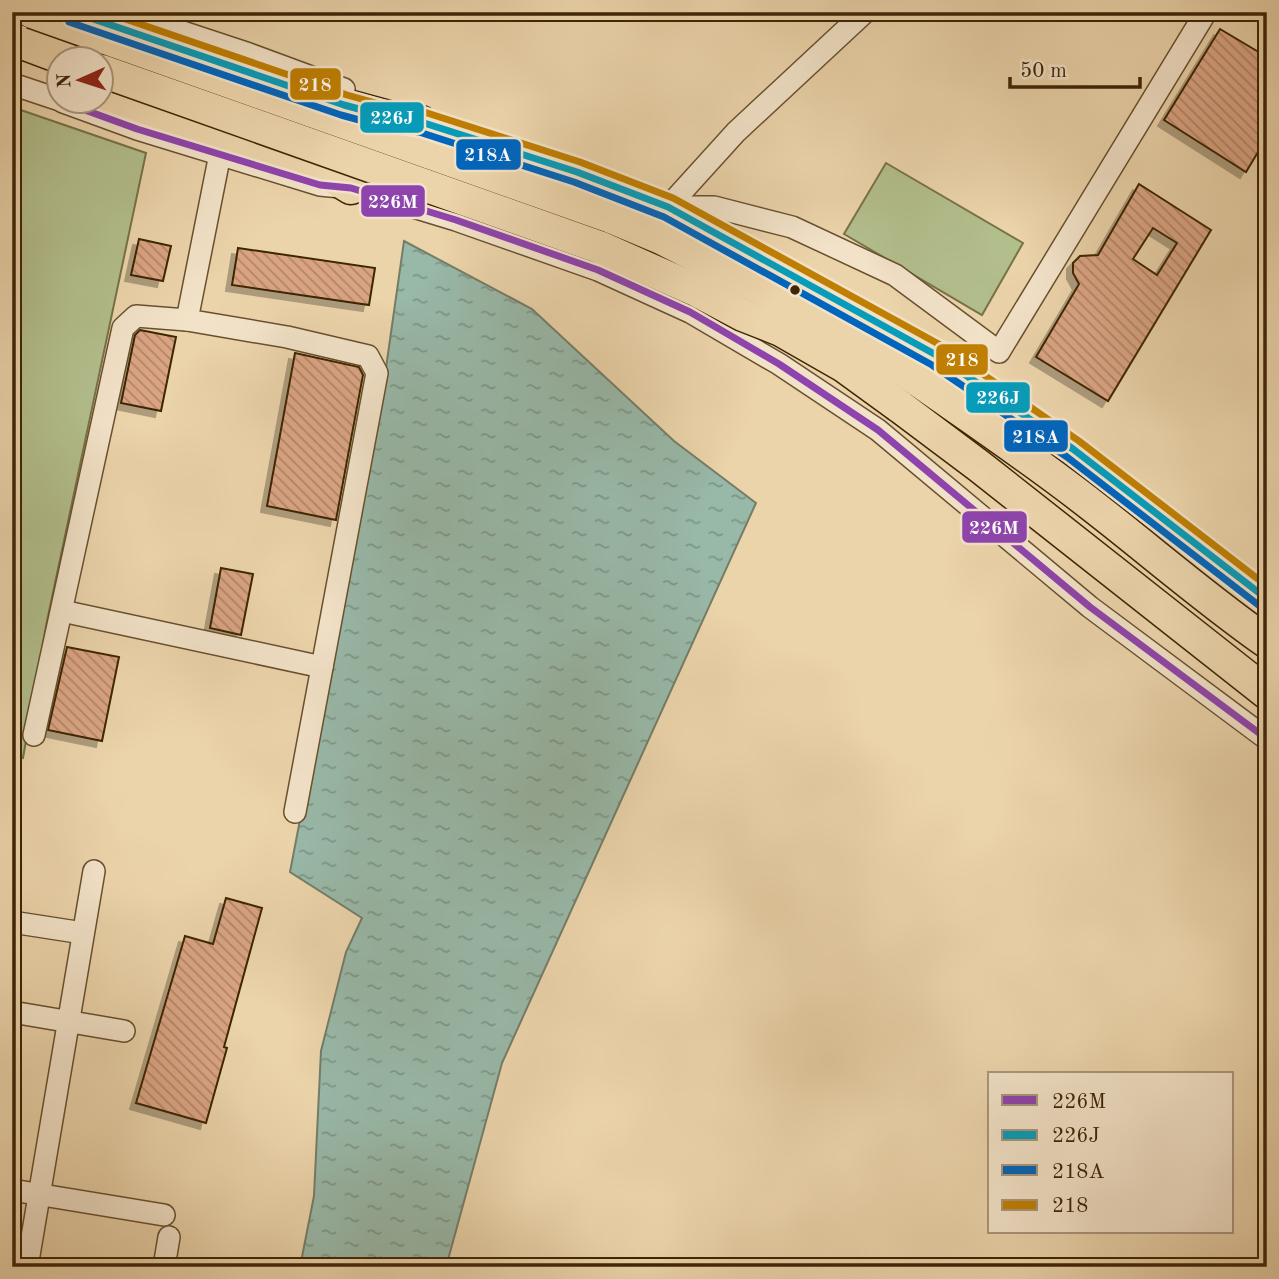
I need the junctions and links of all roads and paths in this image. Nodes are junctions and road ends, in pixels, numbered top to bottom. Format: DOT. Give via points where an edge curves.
graph roads {
  1 [pos="32,12"];
  2 [pos="72,12"];
  3 [pos="122,12"];
  4 [pos="865,12"];
  5 [pos="1206,12"];
  6 [pos="12,39"];
  7 [pos="46,52"];
  8 [pos="12,62"];
  9 [pos="46,74"];
  10 [pos="116,76"];
  11 [pos="12,84"];
  12 [pos="46,96"];
  13 [pos="116,98"];
  14 [pos="102,116"];
  15 [pos="421,122"];
  16 [pos="220,154"];
  17 [pos="351,188"];
  18 [pos="672,209"];
  19 [pos="853,308"];
  20 [pos="187,320"];
  21 [pos="815,388"];
  22 [pos="1267,599"];
  23 [pos="62,611"];
  24 [pos="1267,642"];
  25 [pos="322,667"];
  26 [pos="1267,693"];
  27 [pos="34,735"];
  28 [pos="1267,739"];
  29 [pos="295,812"];
  30 [pos="94,871"];
  31 [pos="12,922"];
  32 [pos="83,933"];
  33 [pos="12,1012"];
  34 [pos="69,1021"];
  35 [pos="124,1031"];
  36 [pos="12,1190"];
  37 [pos="39,1194"];
  38 [pos="164,1215"];
  39 [pos="169,1237"];
  40 [pos="27,1267"];
  41 [pos="164,1267"];
  1 -- 24 [label="highway, bridge" via="611,217 799,304 989,430"];
  2 -- 15 [label="highway" via="344,105"];
  3 -- 15 [label="street" via="262,59"];
  4 -- 18 [label="street" via="736,132"];
  5 -- 18 [label="street" via="999,352 895,275 792,227 714,207"];
  6 -- 7 [label="highway"];
  8 -- 9 [label="highway"];
  10 -- 26 [label="highway, bridge" via="599,247 781,330 844,366 899,406"];
  11 -- 12 [label="street"];
  13 -- 17 [label="highway" via="320,169"];
  14 -- 16 [label="street"];
  15 -- 18 [label="street" via="577,172"];
  16 -- 17 [label="street" via="320,185"];
  16 -- 20 [label="street"];
  17 -- 21 [label="street" via="598,270 690,312"];
  18 -- 19 [label="street"];
  19 -- 21 [label="street"];
  19 -- 22 [label="street" via="938,356 1073,449"];
  20 -- 23 [label="street" via="136,316 123,328"];
  20 -- 25 [label="street" via="368,356 377,373"];
  21 -- 28 [label="street" via="878,430 1090,607"];
  23 -- 25 [label="street"];
  23 -- 27 [label="street"];
  25 -- 29 [label="street"];
  30 -- 32 [label="street"];
  31 -- 32 [label="street"];
  32 -- 34 [label="street"];
  33 -- 34 [label="street"];
  34 -- 35 [label="street"];
  34 -- 37 [label="street"];
  36 -- 37 [label="street"];
  37 -- 38 [label="street"];
  37 -- 40 [label="street"];
  39 -- 41 [label="street"];
}
